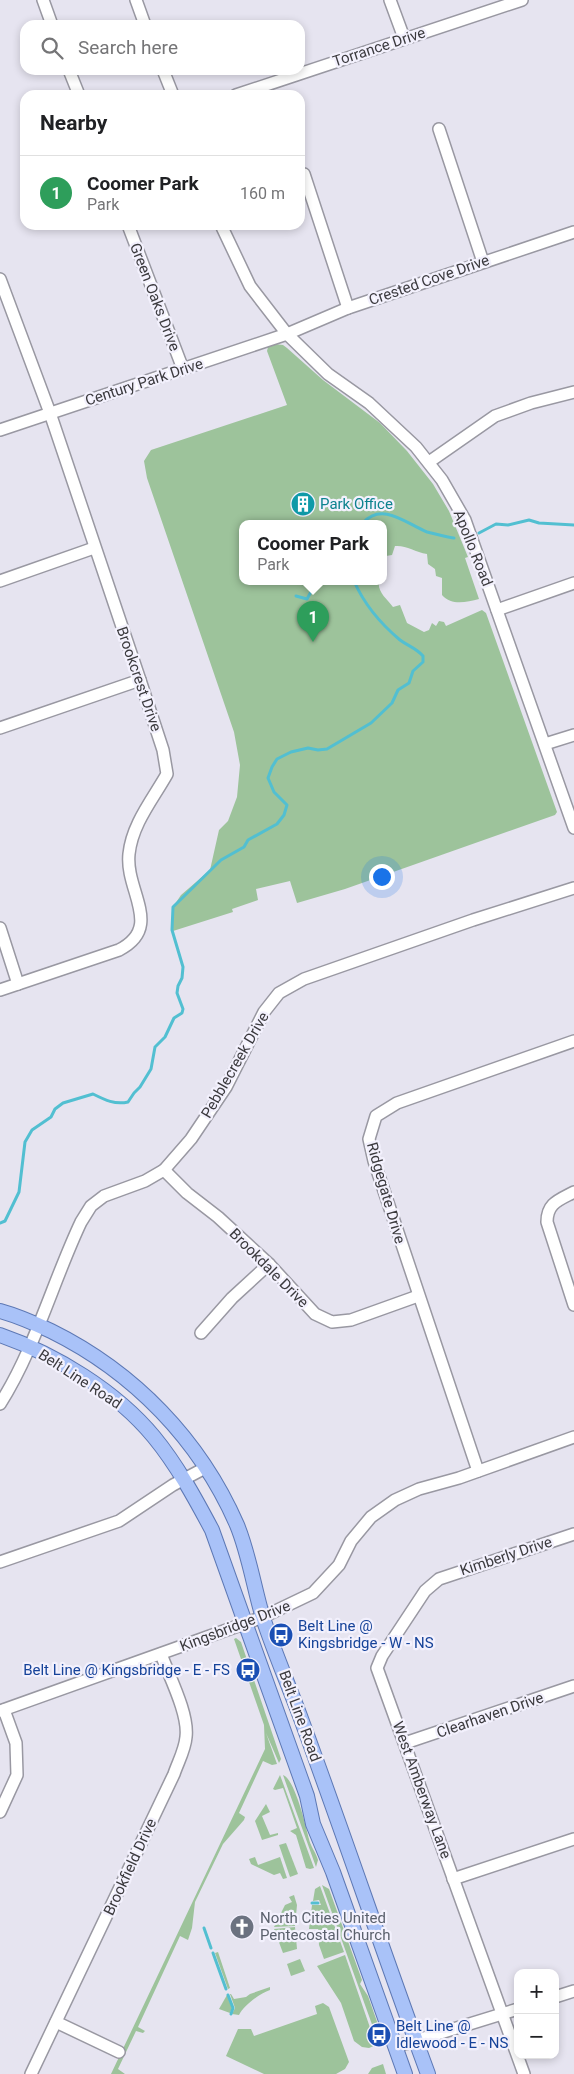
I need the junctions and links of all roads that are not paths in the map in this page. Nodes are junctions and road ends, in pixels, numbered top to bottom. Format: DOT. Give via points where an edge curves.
graph roads {
  1 [pos="43,0"];
  2 [pos="136,0"];
  3 [pos="390,0"];
  4 [pos="522,0"];
  5 [pos="50,20"];
  6 [pos="143,20"];
  7 [pos="404,38"];
  8 [pos="305,72"];
  9 [pos="71,75"];
  10 [pos="165,75"];
  11 [pos="295,75"];
  12 [pos="77,90"];
  13 [pos="170,90"];
  14 [pos="251,90"];
  15 [pos="439,129"];
  16 [pos="305,177"];
  17 [pos="130,230"];
  18 [pos="223,230"];
  19 [pos="574,232"];
  20 [pos="483,262"];
  21 [pos="0,279"];
  22 [pos="348,308"];
  23 [pos="287,334"];
  24 [pos="183,369"];
  25 [pos="574,392"];
  26 [pos="50,414"];
  27 [pos="0,430"];
  28 [pos="429,462"];
  29 [pos="94,548"];
  30 [pos="0,581"];
  31 [pos="574,583"];
  32 [pos="497,610"];
  33 [pos="140,680"];
  34 [pos="0,728"];
  35 [pos="574,735"];
  36 [pos="544,744"];
  37 [pos="574,828"];
  38 [pos="574,888"];
  39 [pos="0,928"];
  40 [pos="18,984"];
  41 [pos="0,990"];
  42 [pos="574,1040"];
  43 [pos="164,1170"];
  44 [pos="574,1192"];
  45 [pos="269,1264"];
  46 [pos="418,1296"];
  47 [pos="574,1305"];
  48 [pos="0,1311"];
  49 [pos="38,1325"];
  50 [pos="201,1333"];
  51 [pos="0,1335"];
  52 [pos="29,1346"];
  53 [pos="0,1404"];
  54 [pos="574,1437"];
  55 [pos="205,1468"];
  56 [pos="478,1471"];
  57 [pos="183,1480"];
  58 [pos="574,1534"];
  59 [pos="0,1562"];
  60 [pos="439,1579"];
  61 [pos="263,1617"];
  62 [pos="245,1624"];
  63 [pos="161,1654"];
  64 [pos="574,1686"];
  65 [pos="2,1711"];
  66 [pos="405,1743"];
  67 [pos="0,1812"];
  68 [pos="574,1838"];
  69 [pos="354,1864"];
  70 [pos="333,1872"];
  71 [pos="454,1878"];
  72 [pos="574,1990"];
  73 [pos="559,1996"];
  74 [pos="514,2010"];
  75 [pos="503,2014"];
  76 [pos="56,2022"];
  77 [pos="415,2040"];
  78 [pos="395,2047"];
  79 [pos="119,2052"];
  80 [pos="31,2074"];
  81 [pos="405,2074"];
  82 [pos="428,2074"];
  83 [pos="524,2074"];
  1 -- 5 [label="street"];
  2 -- 6 [label="street"];
  3 -- 7 [label="street"];
  4 -- 7 [label="street, Torrance Drive"];
  7 -- 8 [label="street, Torrance Drive"];
  9 -- 12 [label="street"];
  10 -- 13 [label="street"];
  11 -- 14 [label="street, Torrance Drive"];
  15 -- 20 [label="street"];
  16 -- 22 [label="street"];
  17 -- 24 [label="street, Green Oaks Drive"];
  18 -- 23 [label="street, Apollo Road" via="250,286"];
  19 -- 20 [label="street, Crested Cove Drive"];
  20 -- 22 [label="street, Crested Cove Drive"];
  21 -- 26 [label="street, Brookcrest Drive"];
  22 -- 23 [label="street, Crested Cove Drive"];
  23 -- 24 [label="street, Century Park Drive"];
  23 -- 28 [label="street, Apollo Road" via="328,374 368,403"];
  24 -- 26 [label="street, Century Park Drive"];
  25 -- 28 [label="street" via="495,416"];
  26 -- 27 [label="street, Century Park Drive"];
  26 -- 29 [label="street, Brookcrest Drive"];
  28 -- 32 [label="street, Apollo Road" via="465,520"];
  29 -- 30 [label="street"];
  29 -- 33 [label="street, Brookcrest Drive"];
  31 -- 32 [label="street"];
  32 -- 36 [label="street, Apollo Road"];
  33 -- 34 [label="street"];
  33 -- 40 [label="street, Brookcrest Drive" via="163,750 167,774 134,833 129,854 130,876 142,926 131,944 119,950"];
  35 -- 36 [label="street"];
  36 -- 37 [label="street, Apollo Road"];
  38 -- 43 [label="street, Pebblecreek Drive" via="314,975 279,993 264,1012 226,1087 191,1139"];
  39 -- 40 [label="street"];
  40 -- 41 [label="street, Brookcrest Drive"];
  42 -- 46 [label="street, Ridgegate Drive" via="397,1103 376,1116 369,1139 374,1161"];
  43 -- 45 [label="street, Brookdale Drive"];
  43 -- 49 [label="street, Pebblecreek Drive" via="145,1181 104,1196 91,1206 70,1243"];
  44 -- 47 [label="street" via="552,1203 547,1222"];
  45 -- 46 [label="street, Brookdale Drive" via="315,1314 332,1322 351,1320"];
  45 -- 50 [label="street"];
  46 -- 56 [label="street, Ridgegate Drive"];
  48 -- 49 [label="main road, Belt Line Road"];
  49 -- 52 [label="street, Pebblecreek Drive"];
  49 -- 55 [label="main road, Belt Line Road" via="92,1354 151,1399"];
  51 -- 52 [label="main road, Belt Line Road"];
  52 -- 53 [label="street, Pebblecreek Drive"];
  52 -- 57 [label="main road, Belt Line Road" via="118,1402 154,1437"];
  54 -- 56 [label="street, Kingsbridge Drive"];
  55 -- 57 [label="street"];
  55 -- 61 [label="main road, Belt Line Road" via="237,1526"];
  56 -- 61 [label="street, Kingsbridge Drive" via="395,1500 371,1517 351,1541 339,1565 314,1593"];
  57 -- 59 [label="street" via="119,1521"];
  57 -- 62 [label="main road, Belt Line Road" via="212,1530"];
  58 -- 60 [label="street, Kimberly Drive"];
  60 -- 66 [label="street, West Amberway Lane" via="425,1591 377,1668"];
  61 -- 62 [label="street, Kingsbridge Drive"];
  61 -- 69 [label="main road, Belt Line Road"];
  62 -- 63 [label="street, Kingsbridge Drive"];
  62 -- 70 [label="main road, Belt Line Road" via="308,1796 313,1824"];
  63 -- 65 [label="street, Kingsbridge Drive"];
  63 -- 76 [label="street, Brookfield Drive" via="183,1712 187,1729 184,1748"];
  64 -- 66 [label="street, Clearhaven Drive"];
  65 -- 67 [label="street" via="16,1743 17,1775"];
  66 -- 71 [label="street, West Amberway Lane"];
  68 -- 71 [label="street"];
  69 -- 70 [label="main road"];
  69 -- 77 [label="main road, Belt Line Road"];
  70 -- 78 [label="main road, Belt Line Road"];
  71 -- 75 [label="street, West Amberway Lane"];
  72 -- 73 [label="street"];
  74 -- 75 [label="street"];
  75 -- 77 [label="street"];
  75 -- 83 [label="street, West Amberway Lane"];
  76 -- 79 [label="street"];
  76 -- 80 [label="street, Brookfield Drive"];
  77 -- 78 [label="street"];
  77 -- 82 [label="main road, Belt Line Road"];
  78 -- 81 [label="main road, Belt Line Road"];
}
